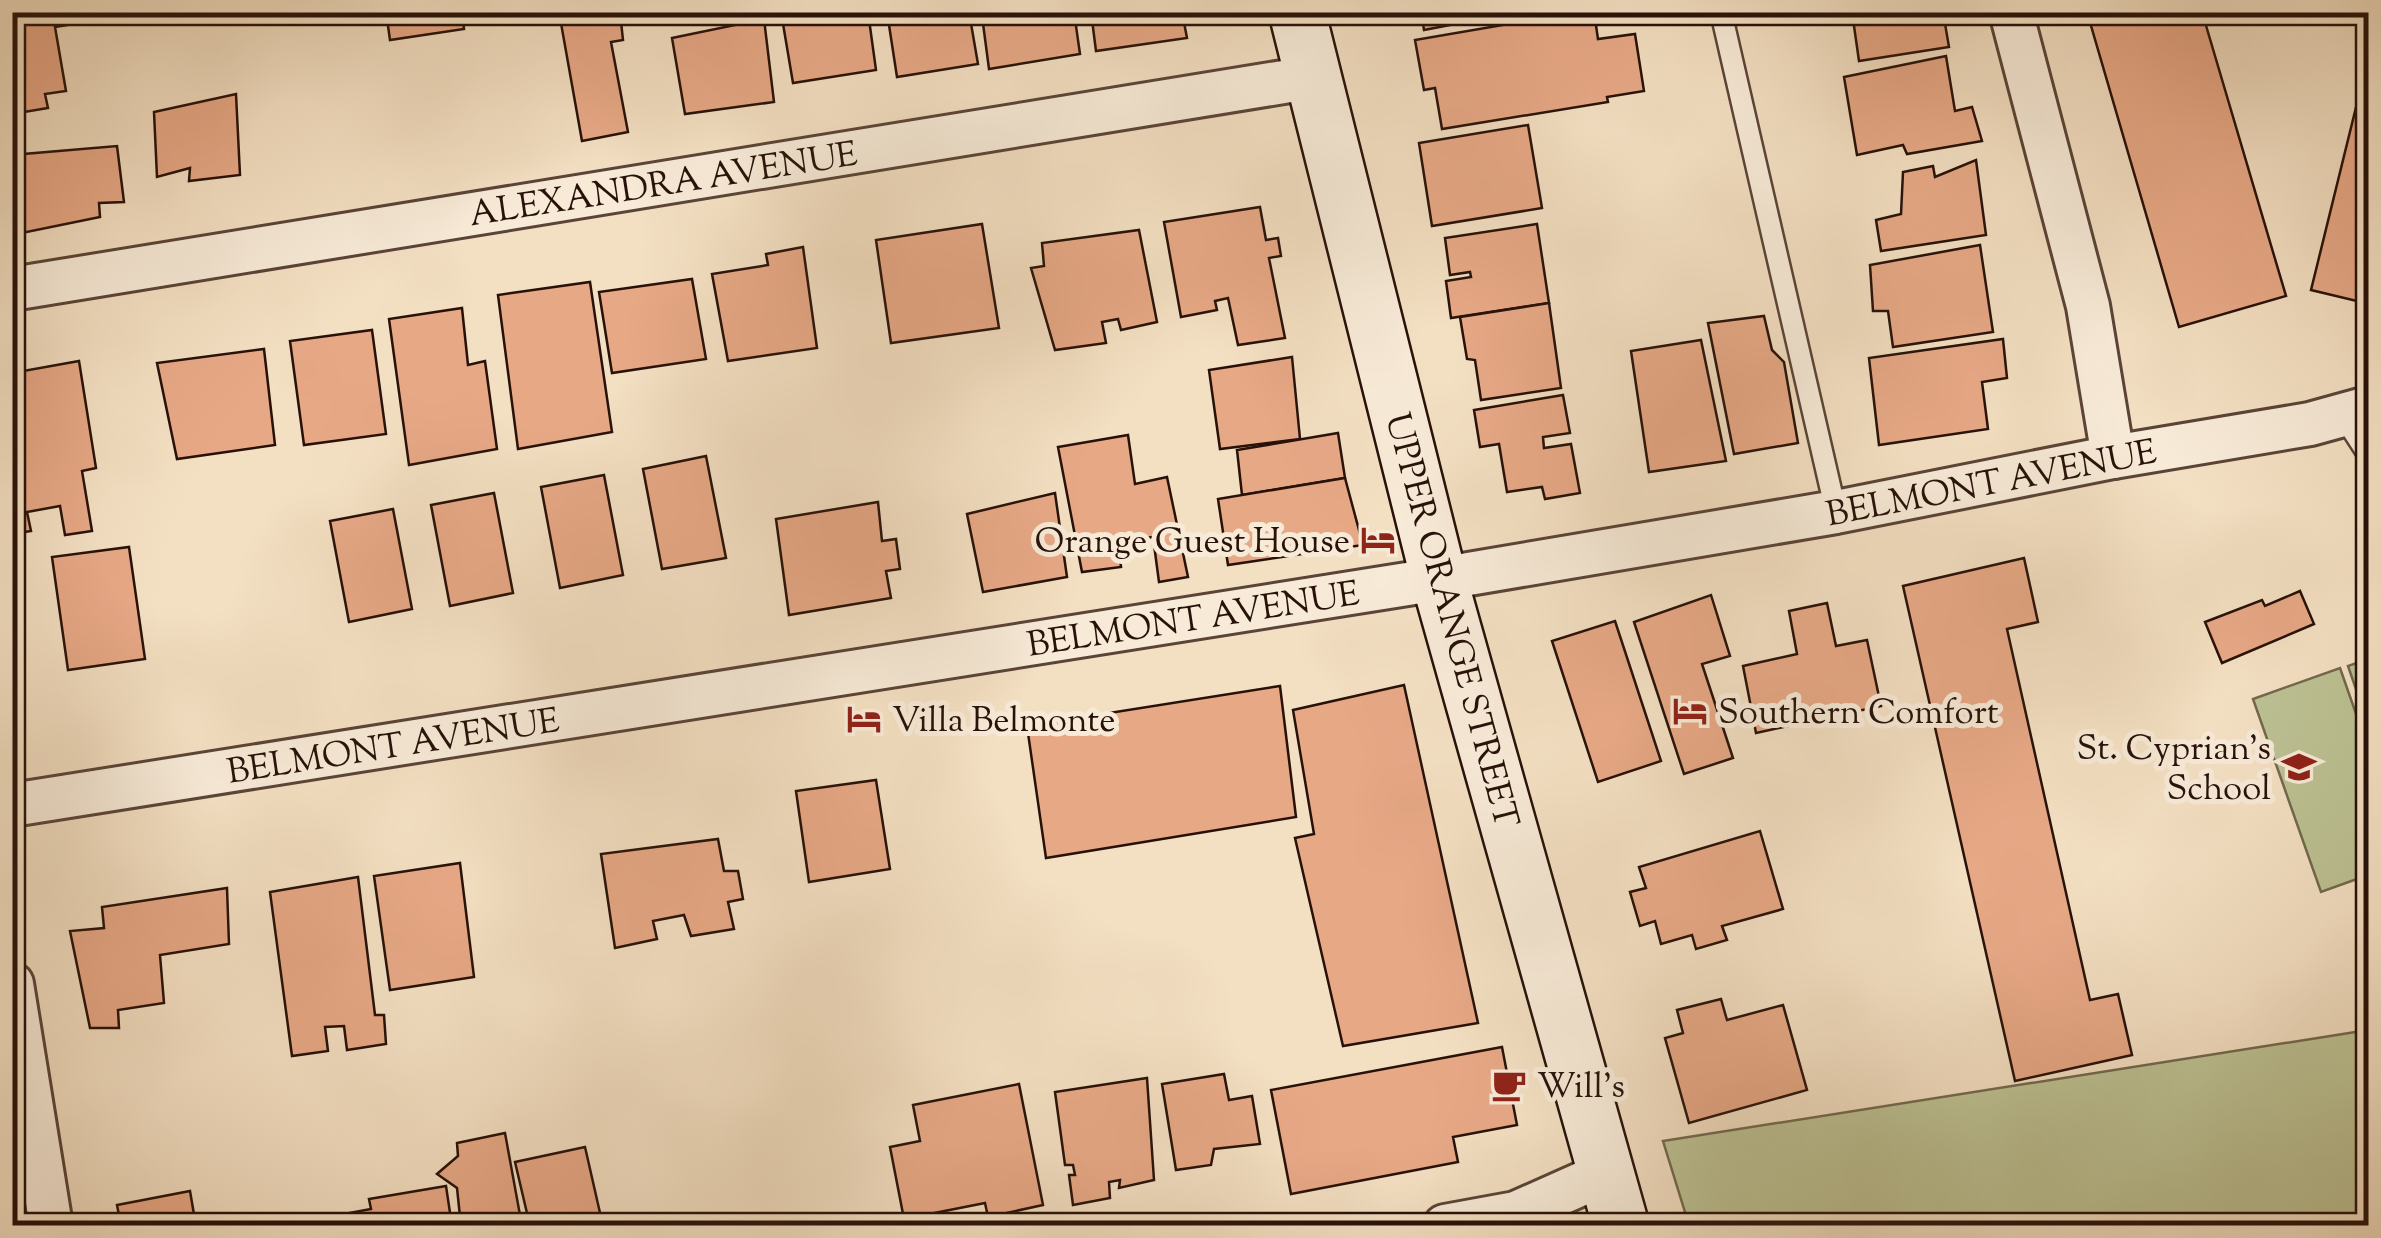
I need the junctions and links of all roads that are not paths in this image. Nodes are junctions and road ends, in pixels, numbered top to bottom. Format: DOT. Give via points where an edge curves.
graph roads {
  1 [pos="1297,12"];
  2 [pos="1721,12"];
  3 [pos="2011,12"];
  4 [pos="1314,77"];
  5 [pos="12,288"];
  6 [pos="2356,413"];
  7 [pos="2368,454"];
  8 [pos="2113,457"];
  9 [pos="1836,512"];
  10 [pos="1439,579"];
  11 [pos="12,805"];
  12 [pos="12,984"];
  13 [pos="1606,1174"];
  14 [pos="51,1226"];
  15 [pos="1445,1226"];
  16 [pos="1621,1226"];
  1 -- 4 [label="street, UPPER ORANGE STREET"];
  2 -- 9 [label="lane"];
  3 -- 8 [label="street" via="2088,306"];
  4 -- 5 [label="street, ALEXANDRA AVENUE"];
  4 -- 10 [label="street, UPPER ORANGE STREET"];
  6 -- 7 [label="lane"];
  6 -- 8 [label="street, BELMONT AVENUE"];
  8 -- 9 [label="street, BELMONT AVENUE"];
  9 -- 10 [label="street, BELMONT AVENUE"];
  10 -- 11 [label="street, BELMONT AVENUE"];
  10 -- 13 [label="street, UPPER ORANGE STREET"];
  12 -- 14 [label="street"];
  13 -- 15 [label="street" via="1516,1213"];
  13 -- 16 [label="street, UPPER ORANGE STREET"];
}
